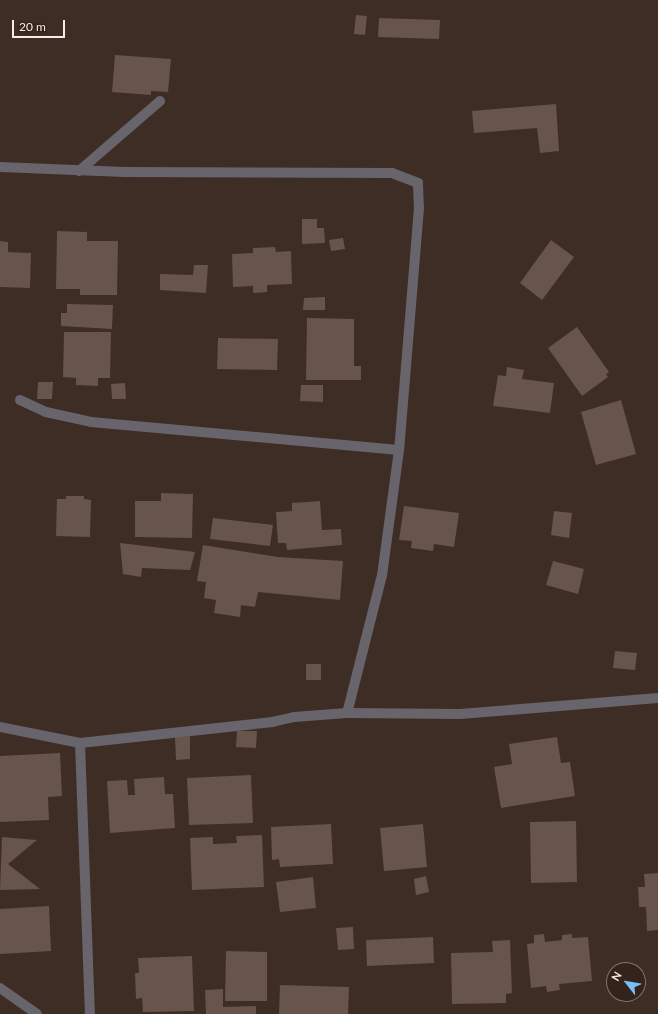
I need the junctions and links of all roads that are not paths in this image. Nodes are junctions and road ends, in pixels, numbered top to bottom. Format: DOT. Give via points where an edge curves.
graph roads {
  1 [pos="160,101"];
  2 [pos="0,167"];
  3 [pos="79,170"];
  4 [pos="20,400"];
  5 [pos="399,450"];
  6 [pos="658,698"];
  7 [pos="347,713"];
  8 [pos="0,727"];
  9 [pos="80,743"];
  10 [pos="0,988"];
  11 [pos="37,1014"];
  12 [pos="90,1014"];
  1 -- 3 [label="street"];
  2 -- 3 [label="street"];
  3 -- 5 [label="street" via="392,173 418,183 419,208"];
  4 -- 5 [label="street" via="46,412 91,422"];
  5 -- 7 [label="street" via="382,575"];
  6 -- 7 [label="street" via="460,714"];
  7 -- 9 [label="street"];
  8 -- 9 [label="street"];
  9 -- 12 [label="street"];
  10 -- 11 [label="street"];
}
